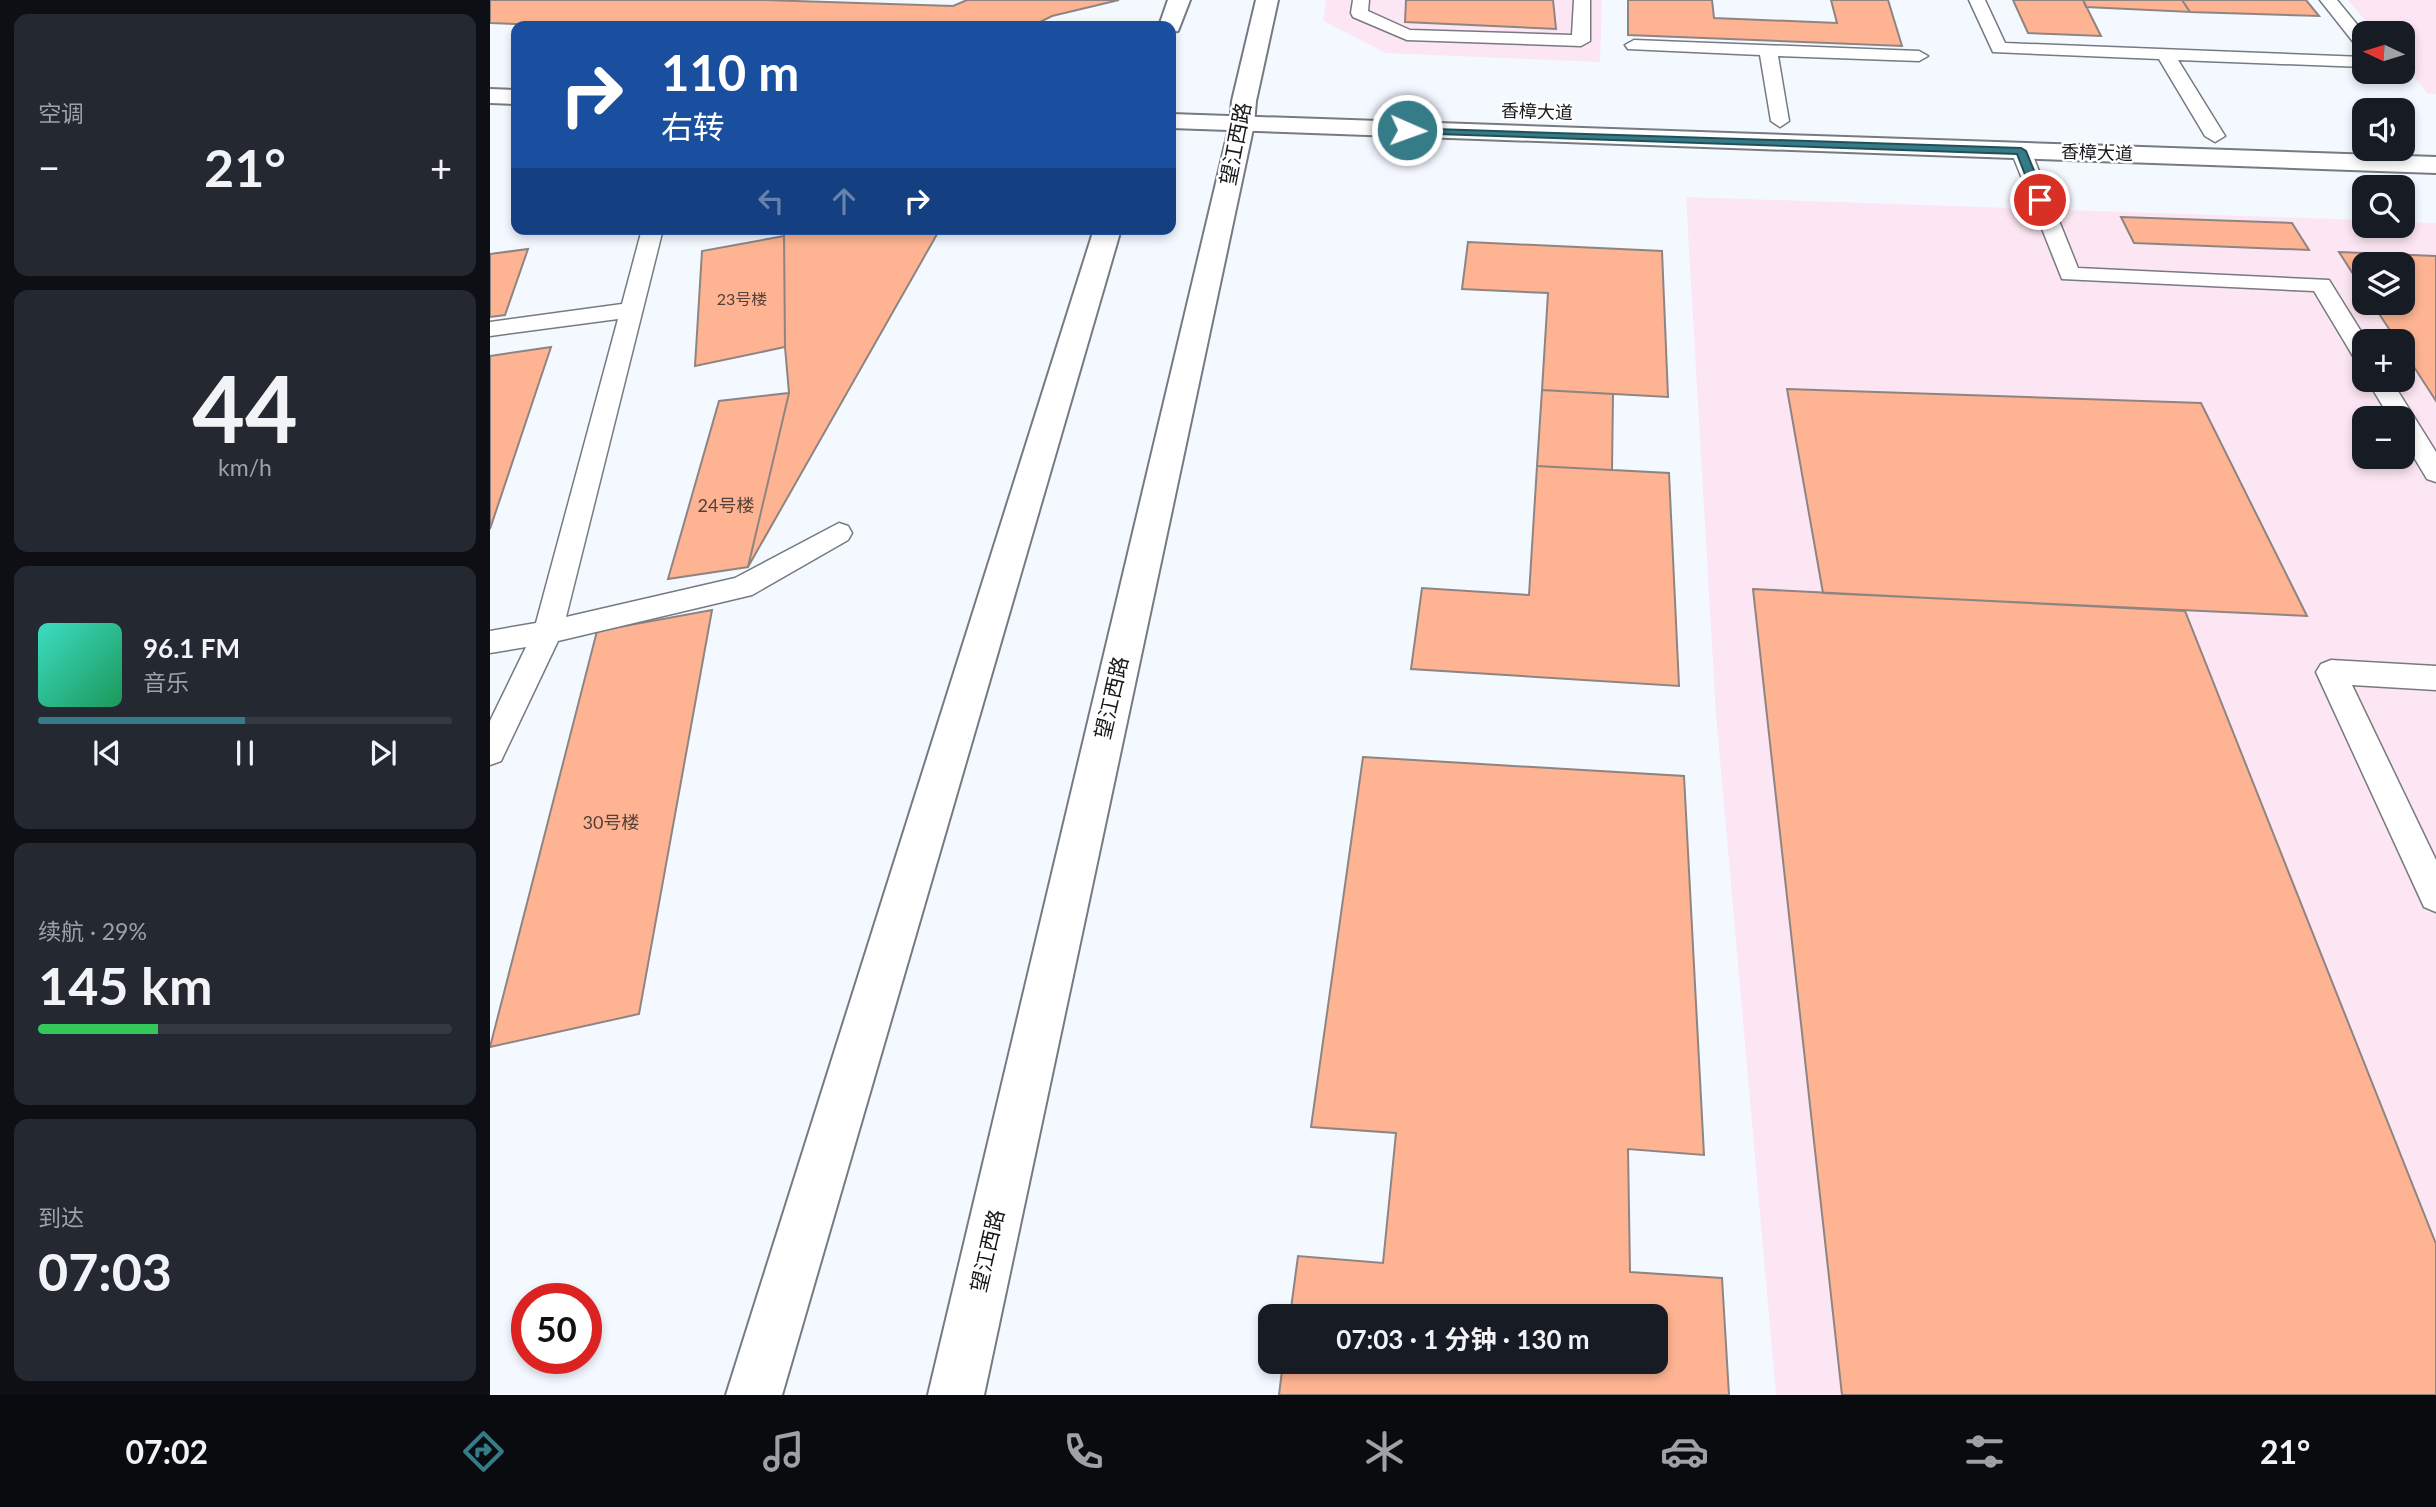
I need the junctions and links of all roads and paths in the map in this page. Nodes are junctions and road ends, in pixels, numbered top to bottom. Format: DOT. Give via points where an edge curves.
graph roads {
  1 [pos="1179,0"];
  2 [pos="1267,0"];
  3 [pos="1361,0"];
  4 [pos="1582,0"];
  5 [pos="1977,0"];
  6 [pos="2328,0"];
  7 [pos="1172,21"];
  8 [pos="2352,29"];
  9 [pos="1634,45"];
  10 [pos="1768,50"];
  11 [pos="2165,54"];
  12 [pos="1919,57"];
  13 [pos="2352,62"];
  14 [pos="490,96"];
  15 [pos="511,97"];
  16 [pos="1176,100"];
  17 [pos="1243,112"];
  18 [pos="1176,120"];
  19 [pos="1780,121"];
  20 [pos="2215,136"];
  21 [pos="2352,142"];
  22 [pos="2415,143"];
  23 [pos="2436,144"];
  24 [pos="2021,151"];
  25 [pos="2436,164"];
  26 [pos="651,235"];
  27 [pos="1106,235"];
  28 [pos="632,310"];
  29 [pos="490,330"];
  30 [pos="2352,336"];
  31 [pos="2415,439"];
  32 [pos="2436,473"];
  33 [pos="839,533"];
  34 [pos="548,632"];
  35 [pos="490,642"];
  36 [pos="2436,678"];
  37 [pos="490,752"];
  38 [pos="2436,896"];
  39 [pos="754,1395"];
  40 [pos="956,1395"];
  1 -- 7 [label="main road"];
  2 -- 17 [label="main road, 望江西路"];
  3 -- 4 [label="lane" via="1359,13 1407,35 1581,41"];
  5 -- 11 [label="lane" via="1999,48"];
  6 -- 8 [label="lane"];
  9 -- 10 [label="lane"];
  10 -- 12 [label="lane"];
  10 -- 19 [label="lane"];
  11 -- 13 [label="lane"];
  11 -- 20 [label="lane"];
  14 -- 15 [label="main road"];
  16 -- 17 [label="main road, 香樟大道"];
  17 -- 18 [label="main road, 香樟大道"];
  17 -- 19 [label="main road, 香樟大道"];
  17 -- 24 [label="main road, 香樟大道"];
  17 -- 40 [label="main road, 望江西路"];
  19 -- 20 [label="main road, 香樟大道"];
  20 -- 21 [label="main road, 香樟大道"];
  22 -- 23 [label="main road"];
  24 -- 25 [label="main road, 香樟大道"];
  24 -- 30 [label="lane" via="2070,274 2321,285"];
  26 -- 28 [label="lane"];
  27 -- 39 [label="main road"];
  28 -- 29 [label="lane"];
  28 -- 34 [label="lane"];
  31 -- 32 [label="lane"];
  33 -- 34 [label="lane" via="741,587"];
  34 -- 35 [label="lane"];
  34 -- 37 [label="lane"];
  36 -- 38 [label="lane" via="2331,672"];
}
